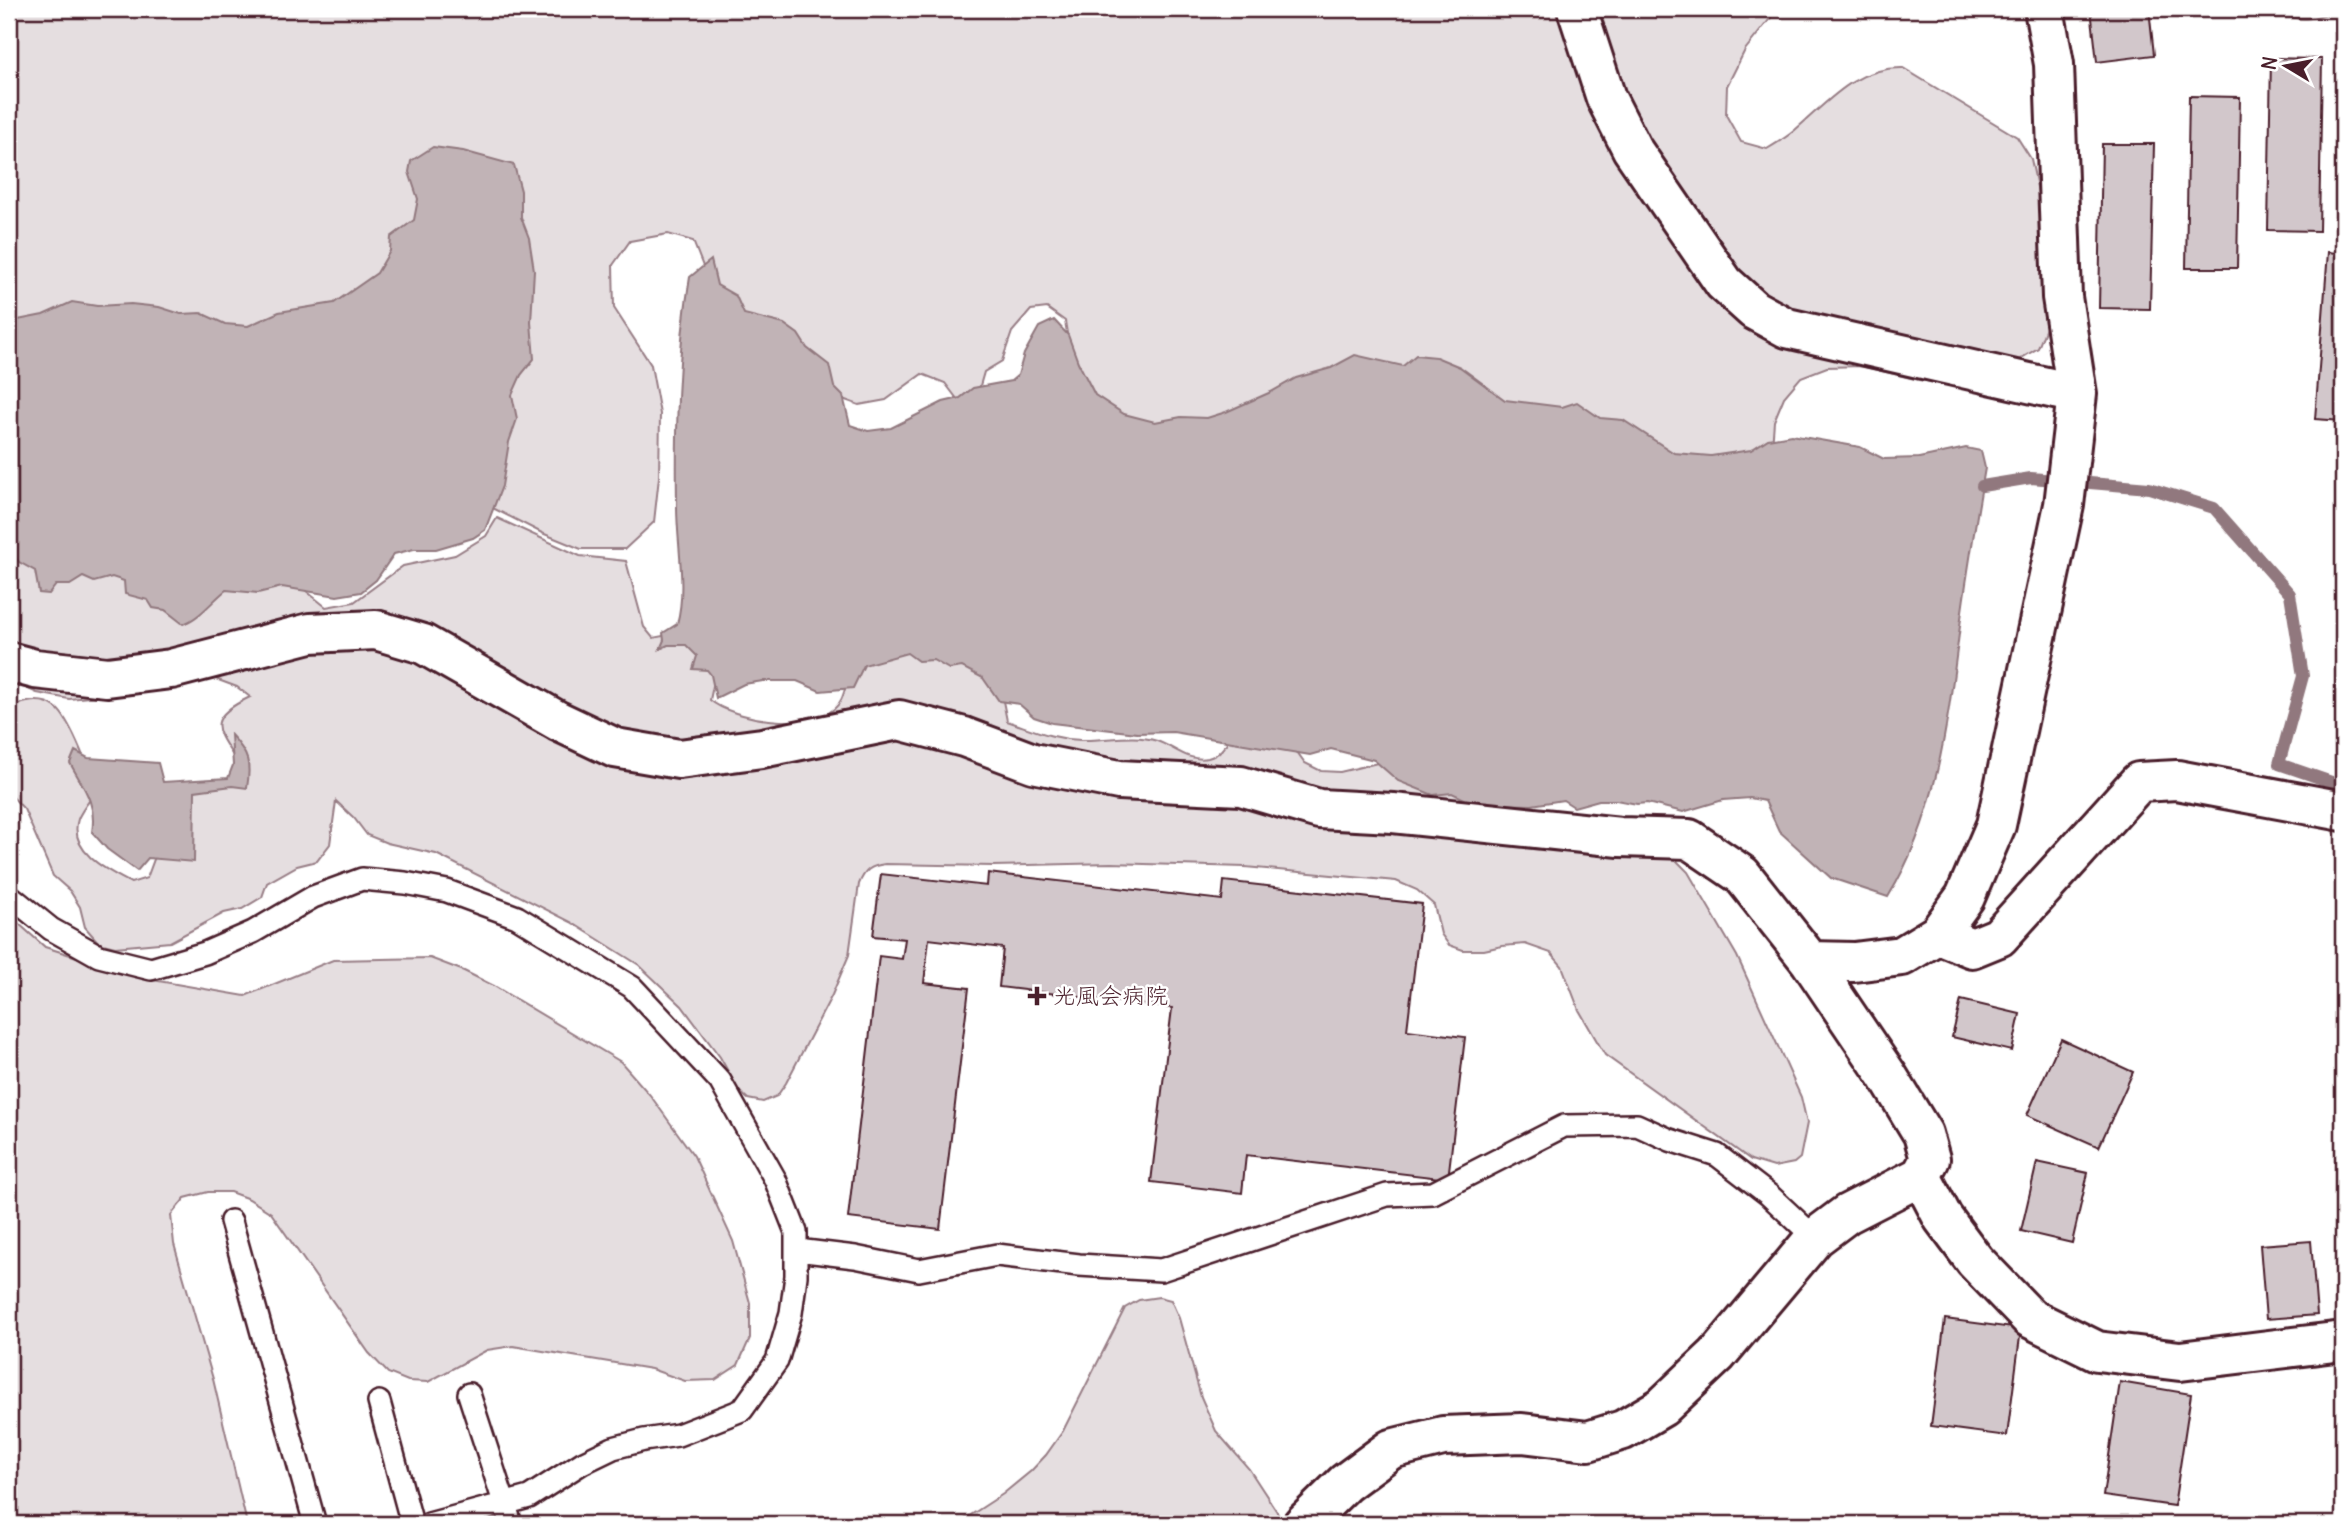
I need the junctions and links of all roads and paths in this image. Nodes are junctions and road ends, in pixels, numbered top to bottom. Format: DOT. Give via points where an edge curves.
graph roads {
  1 [pos="1577,9"];
  2 [pos="2044,9"];
  3 [pos="2077,394"];
  4 [pos="9,662"];
  5 [pos="2343,811"];
  6 [pos="9,895"];
  7 [pos="1938,934"];
  8 [pos="1810,961"];
  9 [pos="1921,1176"];
  10 [pos="231,1221"];
  11 [pos="1815,1238"];
  12 [pos="797,1250"];
  13 [pos="2343,1341"];
  14 [pos="469,1394"];
  15 [pos="379,1402"];
  16 [pos="504,1503"];
  17 [pos="315,1524"];
  18 [pos="412,1524"];
  19 [pos="429,1524"];
  20 [pos="511,1524"];
  21 [pos="1303,1524"];
  1 -- 3 [label="street" via="1606,98 1632,149 1724,283 1754,310 1787,328"];
  2 -- 3 [label="street" via="2053,64 2062,297"];
  3 -- 7 [label="street" via="2064,505 1996,825 1965,897"];
  4 -- 8 [label="street" via="107,677 171,669 310,633 376,630 423,644 615,748 679,759 762,748 899,720 964,737 1033,763 1119,780 1241,786 1319,809 1620,837 1689,839 1742,875"];
  5 -- 7 [label="street" via="2177,780 2139,782 1999,937 1972,948"];
  6 -- 12 [label="lane" via="51,929 99,956 151,969 205,953 313,897 362,879 447,891 517,918 632,987 720,1081 775,1179 796,1232"];
  7 -- 8 [label="street" via="1902,956"];
  8 -- 9 [label="street" via="1923,1134 1930,1159"];
  9 -- 11 [label="street" via="1847,1214"];
  9 -- 13 [label="street" via="1943,1218 1975,1261 2030,1318 2097,1351 2180,1361"];
  10 -- 17 [label="lane"];
  11 -- 12 [label="lane" via="1717,1155 1637,1125 1564,1126 1433,1193 1387,1195 1161,1270 997,1255 919,1270"];
  11 -- 21 [label="street" via="1717,1354 1662,1407 1623,1430 1588,1441 1522,1433 1443,1436 1391,1450 1345,1483"];
  12 -- 16 [label="lane" via="790,1313 776,1361 742,1410 678,1435 613,1448 529,1497"];
  14 -- 16 [label="lane"];
  15 -- 18 [label="lane"];
  16 -- 19 [label="lane"];
  16 -- 20 [label="lane"];
}
